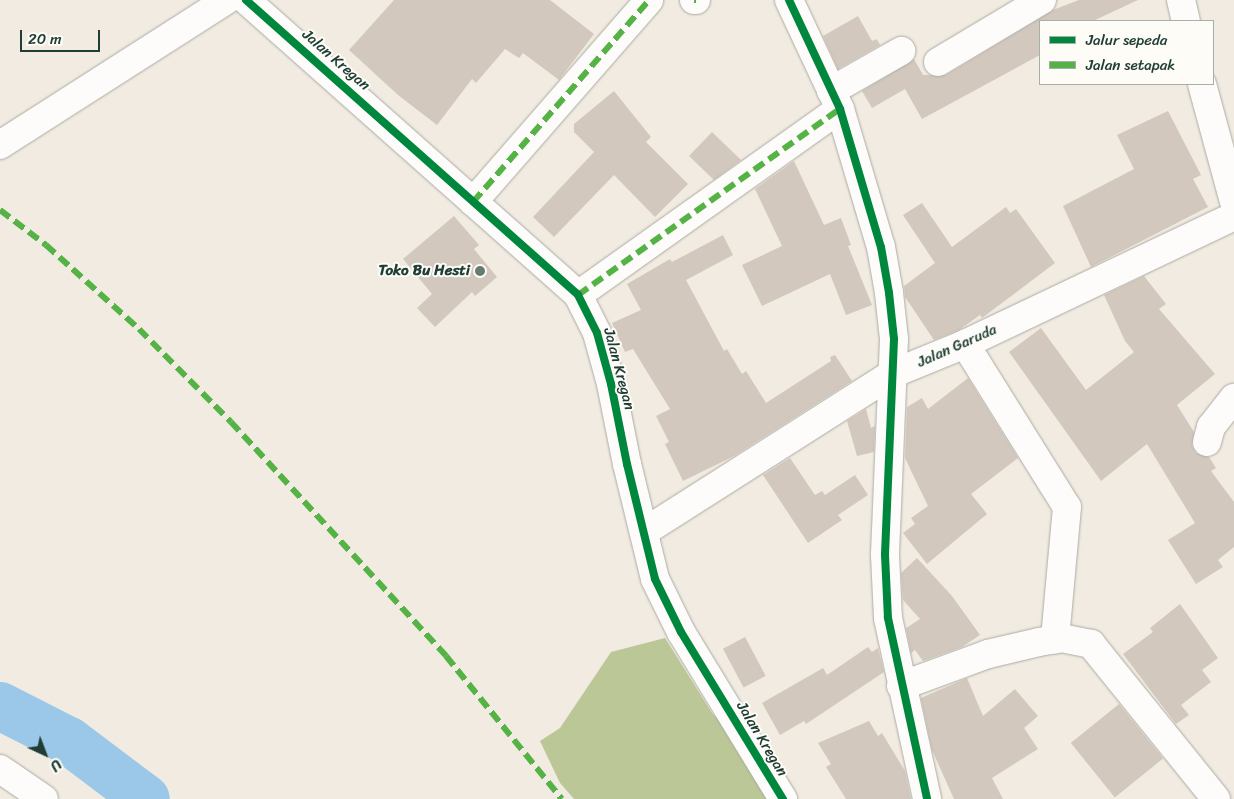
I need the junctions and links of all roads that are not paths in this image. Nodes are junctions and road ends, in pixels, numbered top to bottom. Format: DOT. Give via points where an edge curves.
graph roads {
  1 [pos="227,0"];
  2 [pos="246,0"];
  3 [pos="649,0"];
  4 [pos="789,0"];
  5 [pos="1042,0"];
  6 [pos="1181,0"];
  7 [pos="1186,20"];
  8 [pos="901,51"];
  9 [pos="938,62"];
  10 [pos="1202,85"];
  11 [pos="836,100"];
  12 [pos="0,145"];
  13 [pos="473,202"];
  14 [pos="1234,202"];
  15 [pos="1234,216"];
  16 [pos="578,295"];
  17 [pos="965,344"];
  18 [pos="892,374"];
  19 [pos="1234,398"];
  20 [pos="1206,442"];
  21 [pos="644,532"];
  22 [pos="1056,640"];
  23 [pos="901,686"];
  24 [pos="0,770"];
  25 [pos="44,799"];
  26 [pos="783,799"];
  27 [pos="927,799"];
  28 [pos="1216,799"];
  1 -- 12 [label="street"];
  2 -- 13 [label="street, Jalan Kregan"];
  3 -- 13 [label="street"];
  4 -- 11 [label="street"];
  5 -- 9 [label="street"];
  6 -- 7 [label="street"];
  8 -- 11 [label="street"];
  10 -- 14 [label="street"];
  11 -- 16 [label="street"];
  11 -- 18 [label="street" via="881,247 894,339"];
  13 -- 16 [label="street, Jalan Kregan"];
  15 -- 17 [label="street, Jalan Garuda"];
  16 -- 21 [label="street, Jalan Kregan" via="598,333"];
  17 -- 18 [label="street, Jalan Garuda"];
  17 -- 22 [label="street" via="1067,507"];
  18 -- 21 [label="street, Jalan Garuda"];
  18 -- 23 [label="street" via="885,555 888,618"];
  19 -- 20 [label="street" via="1210,426"];
  21 -- 26 [label="street, Jalan Kregan" via="655,579 681,632"];
  22 -- 23 [label="street" via="988,654"];
  22 -- 28 [label="street" via="1077,640 1099,651"];
  23 -- 27 [label="street"];
  24 -- 25 [label="street"];
}
